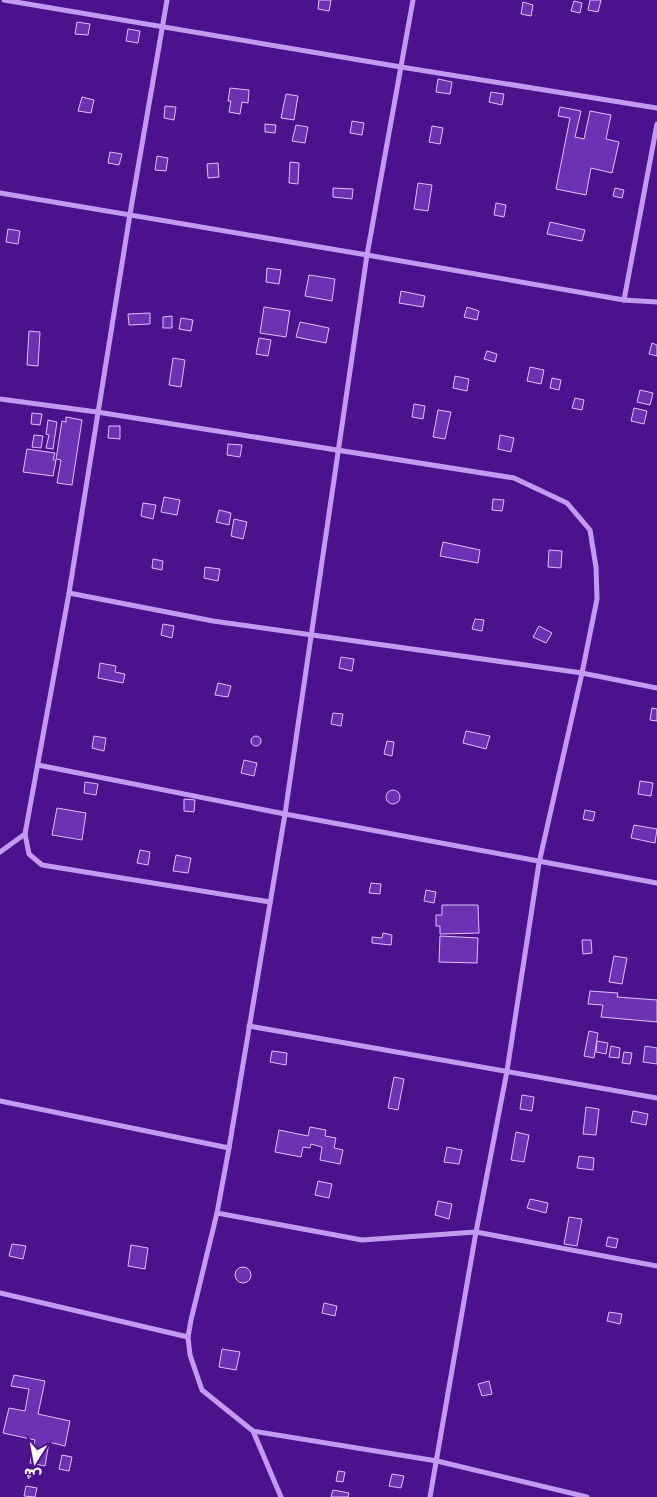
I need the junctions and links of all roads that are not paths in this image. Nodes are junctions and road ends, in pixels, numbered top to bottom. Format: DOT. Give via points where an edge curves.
graph roads {
  1 [pos="4,0"];
  2 [pos="167,0"];
  3 [pos="413,0"];
  4 [pos="162,26"];
  5 [pos="401,67"];
  6 [pos="657,108"];
  7 [pos="657,124"];
  8 [pos="0,193"];
  9 [pos="130,214"];
  10 [pos="368,255"];
  11 [pos="624,300"];
  12 [pos="657,302"];
  13 [pos="0,399"];
  14 [pos="97,412"];
  15 [pos="339,450"];
  16 [pos="69,593"];
  17 [pos="312,635"];
  18 [pos="582,673"];
  19 [pos="657,688"];
  20 [pos="38,765"];
  21 [pos="285,814"];
  22 [pos="25,834"];
  23 [pos="0,852"];
  24 [pos="539,863"];
  25 [pos="657,884"];
  26 [pos="270,902"];
  27 [pos="249,1026"];
  28 [pos="507,1071"];
  29 [pos="657,1098"];
  30 [pos="0,1101"];
  31 [pos="230,1148"];
  32 [pos="217,1213"];
  33 [pos="476,1232"];
  34 [pos="657,1266"];
  35 [pos="0,1293"];
  36 [pos="188,1337"];
  37 [pos="253,1431"];
  38 [pos="437,1461"];
  39 [pos="281,1497"];
  40 [pos="430,1497"];
  41 [pos="587,1497"];
  1 -- 4 [label="street"];
  2 -- 4 [label="street"];
  3 -- 5 [label="street"];
  4 -- 5 [label="street"];
  4 -- 9 [label="street"];
  5 -- 6 [label="street"];
  5 -- 10 [label="street"];
  7 -- 11 [label="street"];
  8 -- 9 [label="street"];
  9 -- 10 [label="street"];
  9 -- 14 [label="street"];
  10 -- 11 [label="street"];
  10 -- 15 [label="street"];
  11 -- 12 [label="street"];
  13 -- 14 [label="street"];
  14 -- 15 [label="street"];
  14 -- 16 [label="street"];
  15 -- 17 [label="street"];
  15 -- 18 [label="street" via="514,478 567,502 590,530 596,567 597,599"];
  16 -- 17 [label="street" via="213,621"];
  16 -- 20 [label="street"];
  17 -- 18 [label="street"];
  17 -- 21 [label="street"];
  18 -- 19 [label="street"];
  18 -- 24 [label="street"];
  20 -- 21 [label="street"];
  20 -- 22 [label="street"];
  21 -- 24 [label="street"];
  21 -- 26 [label="street"];
  22 -- 23 [label="street"];
  22 -- 26 [label="street" via="29,854 42,865"];
  24 -- 25 [label="street"];
  24 -- 28 [label="street"];
  26 -- 27 [label="street"];
  27 -- 28 [label="street"];
  27 -- 31 [label="street"];
  28 -- 29 [label="street"];
  28 -- 33 [label="street"];
  30 -- 31 [label="street"];
  31 -- 32 [label="street"];
  32 -- 33 [label="street" via="362,1240"];
  32 -- 36 [label="street"];
  33 -- 34 [label="street"];
  33 -- 38 [label="street"];
  35 -- 36 [label="street"];
  36 -- 37 [label="street" via="190,1355 202,1390"];
  37 -- 38 [label="street"];
  37 -- 39 [label="street"];
  38 -- 40 [label="street"];
  38 -- 41 [label="street"];
}
